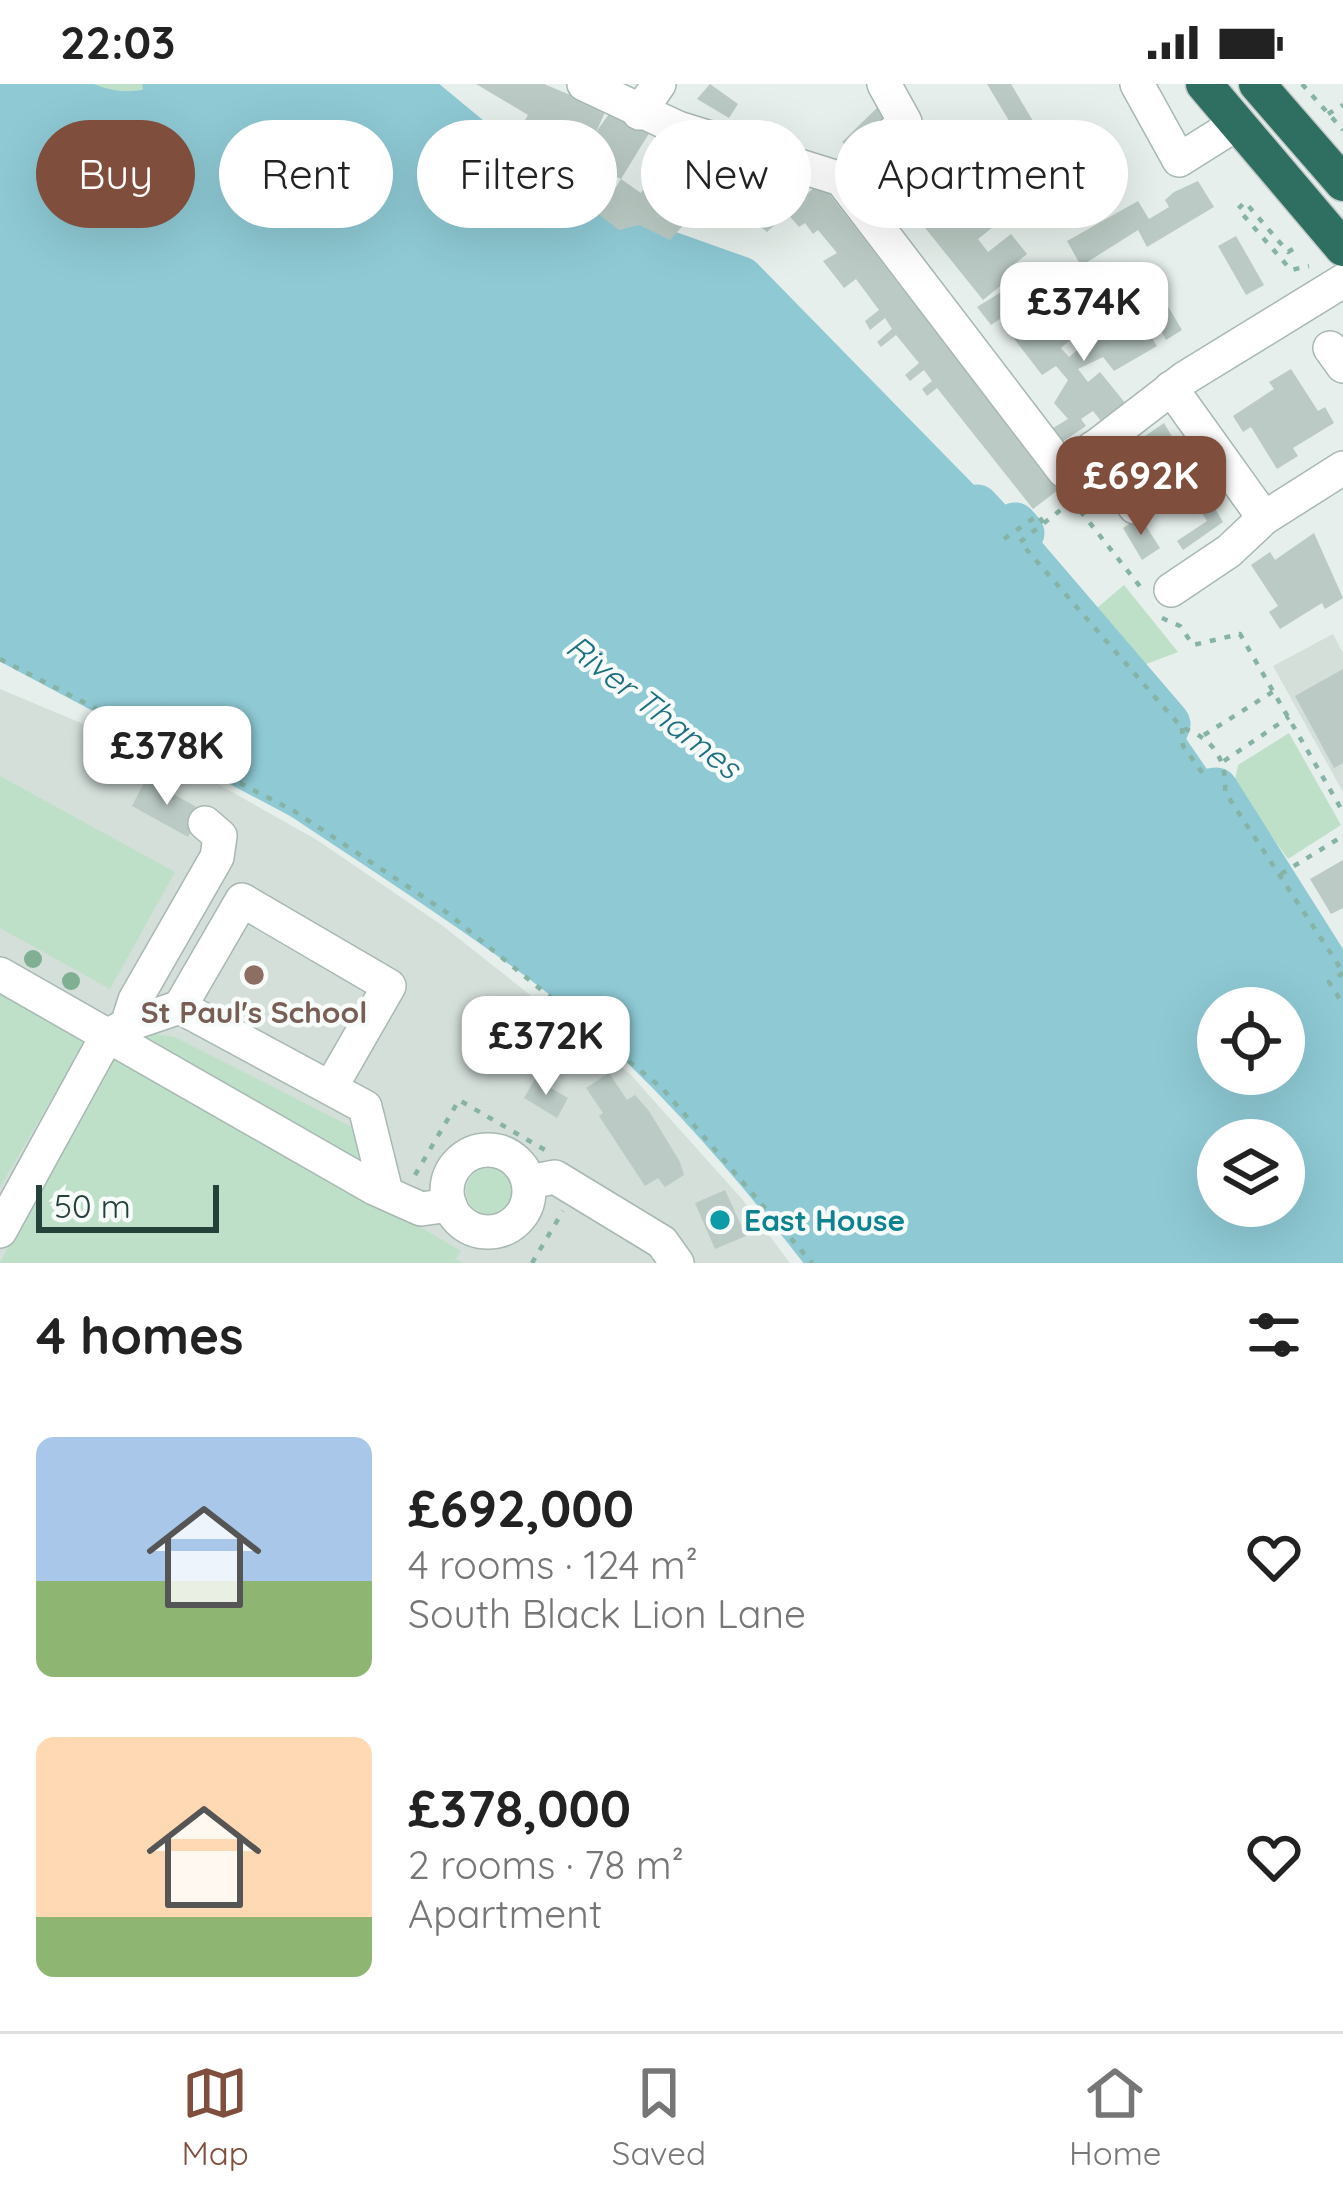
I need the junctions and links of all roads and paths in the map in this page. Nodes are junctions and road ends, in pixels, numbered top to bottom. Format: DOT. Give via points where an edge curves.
graph roads {
  1 [pos="584,84"];
  2 [pos="659,84"];
  3 [pos="1137,84"];
  4 [pos="1204,84"];
  5 [pos="1257,84"];
  6 [pos="1302,84"];
  7 [pos="1343,105"];
  8 [pos="639,112"];
  9 [pos="1328,114"];
  10 [pos="1238,123"];
  11 [pos="1343,130"];
  12 [pos="835,177"];
  13 [pos="1343,182"];
  14 [pos="877,228"];
  15 [pos="1293,249"];
  16 [pos="1335,264"];
  17 [pos="1171,388"];
  18 [pos="1094,448"];
  19 [pos="1343,468"];
  20 [pos="1068,486"];
  21 [pos="1135,507"];
  22 [pos="1264,518"];
  23 [pos="1044,524"];
  24 [pos="1004,539"];
  25 [pos="1171,590"];
  26 [pos="0,659"];
  27 [pos="1274,691"];
  28 [pos="1182,728"];
  29 [pos="1204,735"];
  30 [pos="1223,762"];
  31 [pos="1206,778"];
  32 [pos="1343,812"];
  33 [pos="205,824"];
  34 [pos="1343,836"];
  35 [pos="1281,874"];
  36 [pos="1343,973"];
  37 [pos="0,974"];
  38 [pos="1343,1004"];
  39 [pos="180,1007"];
  40 [pos="117,1030"];
  41 [pos="331,1088"];
  42 [pos="529,1182"];
  43 [pos="386,1192"];
  44 [pos="450,1205"];
  45 [pos="0,1231"];
  46 [pos="495,1247"];
  47 [pos="663,1256"];
  48 [pos="812,1263"];
  1 -- 8 [label="street"];
  2 -- 8 [label="street"];
  3 -- 10 [label="street" via="1179,160"];
  4 -- 10 [label="highway"];
  5 -- 13 [label="highway"];
  6 -- 9 [label="path"];
  7 -- 9 [label="path"];
  8 -- 12 [label="street"];
  9 -- 11 [label="path"];
  10 -- 16 [label="highway"];
  14 -- 20 [label="street"];
  15 -- 16 [label="path" via="1246,202 1238,209 1291,270"];
  16 -- 17 [label="street"];
  17 -- 18 [label="street"];
  17 -- 22 [label="street"];
  18 -- 20 [label="street"];
  18 -- 21 [label="street"];
  19 -- 22 [label="street"];
  20 -- 23 [label="path"];
  22 -- 25 [label="street"];
  23 -- 24 [label="path" via="1038,514"];
  23 -- 28 [label="path" via="1020,542"];
  26 -- 48 [label="path" via="295,811 446,912 663,1089"];
  27 -- 29 [label="path"];
  28 -- 29 [label="path"];
  28 -- 31 [label="path" via="1183,746"];
  29 -- 30 [label="path"];
  30 -- 32 [label="path" via="1289,717"];
  30 -- 35 [label="path" via="1225,792"];
  33 -- 40 [label="street" via="220,836 220,850"];
  34 -- 35 [label="path"];
  35 -- 36 [label="path"];
  36 -- 38 [label="path" via="1329,982"];
  37 -- 40 [label="street"];
  39 -- 40 [label="street"];
  39 -- 41 [label="street"];
  39 -- 41 [label="street" via="242,900 389,986"];
  40 -- 43 [label="street"];
  40 -- 45 [label="street"];
  41 -- 43 [label="street" via="364,1107"];
  42 -- 44 [label="street" via="504,1152 477,1151 449,1178"];
  42 -- 46 [label="street" via="518,1220"];
  42 -- 47 [label="street" via="555,1177"];
  43 -- 44 [label="street" via="421,1209"];
  44 -- 46 [label="street"];
}
